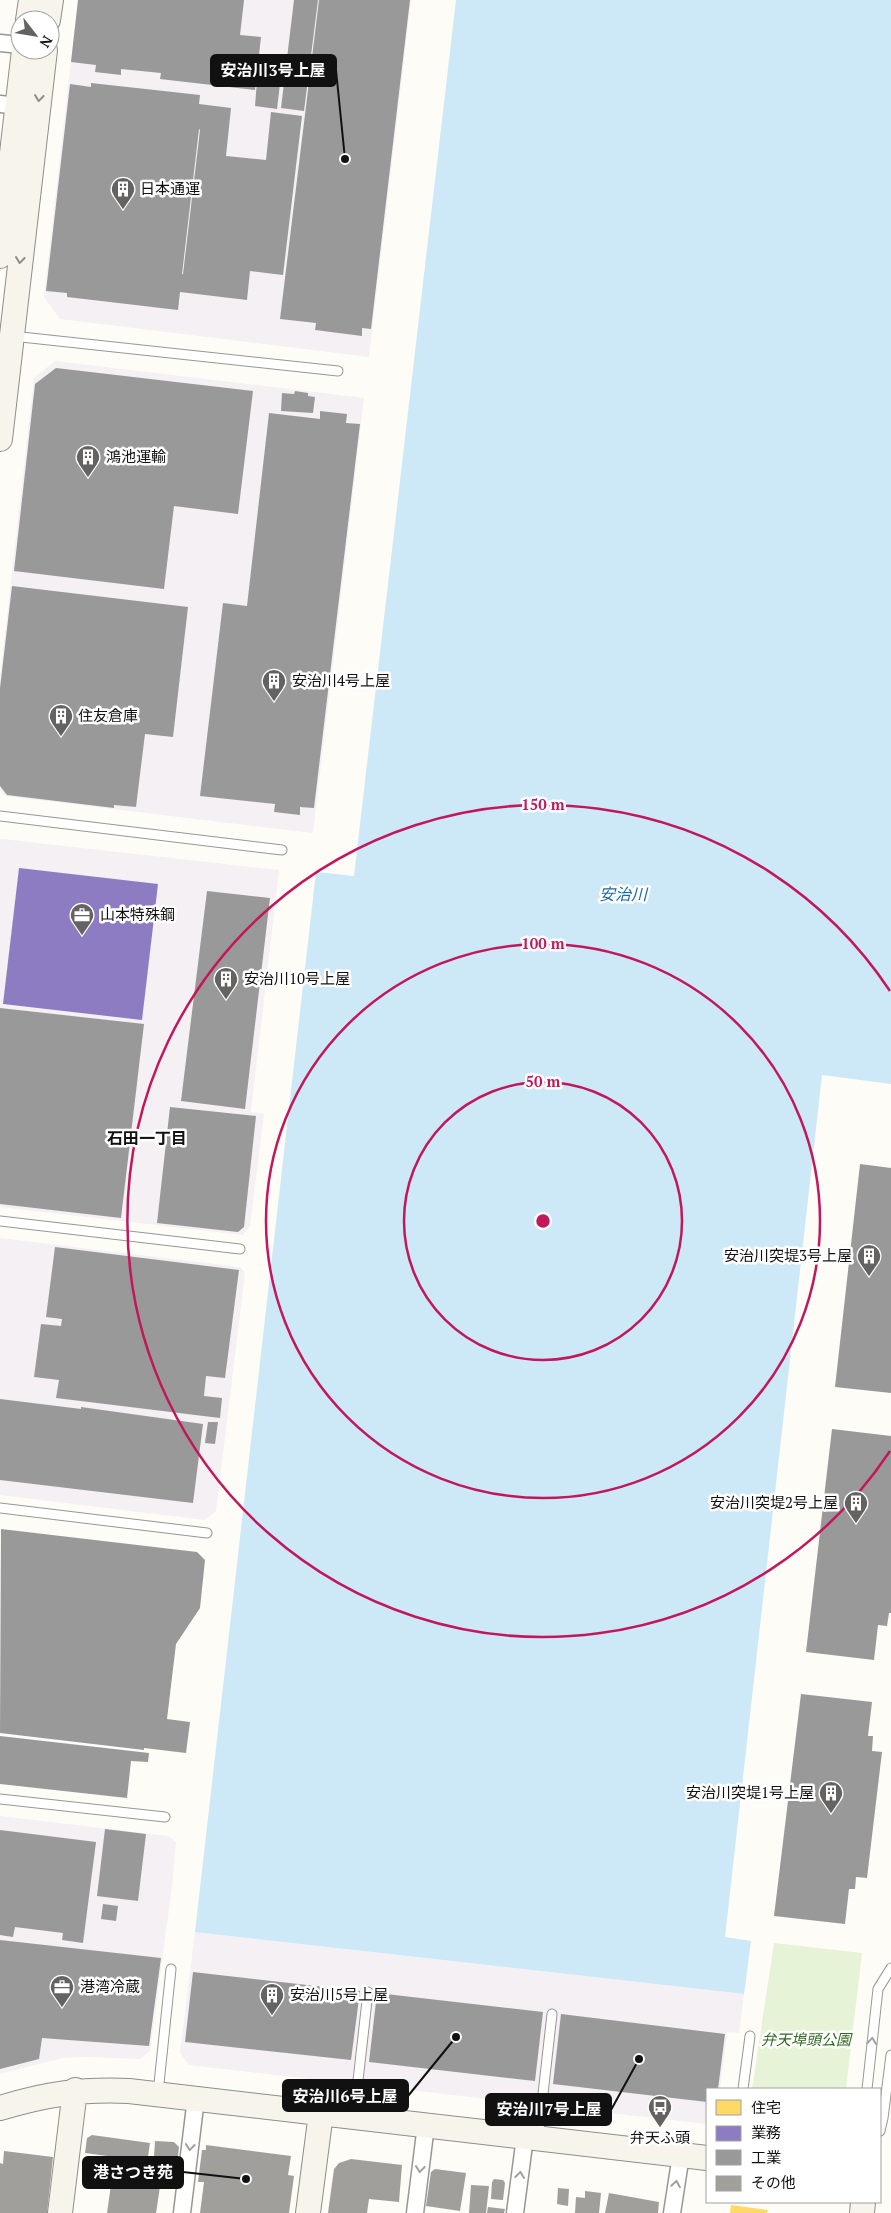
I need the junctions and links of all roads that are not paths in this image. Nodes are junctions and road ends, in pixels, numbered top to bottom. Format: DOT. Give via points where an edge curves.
graph roads {
  1 [pos="21,60"];
  2 [pos="43,60"];
  3 [pos="9,105"];
  4 [pos="5,177"];
  5 [pos="0,256"];
  6 [pos="12,336"];
  7 [pos="0,358"];
  8 [pos="338,371"];
  9 [pos="0,439"];
  10 [pos="0,816"];
  11 [pos="282,850"];
  12 [pos="0,1221"];
  13 [pos="240,1249"];
  14 [pos="0,1508"];
  15 [pos="207,1533"];
  16 [pos="0,1799"];
  17 [pos="165,1816"];
  18 [pos="891,1968"];
  19 [pos="171,1969"];
  20 [pos="368,1992"];
  21 [pos="552,2014"];
  22 [pos="750,2036"];
  23 [pos="891,2055"];
  24 [pos="743,2088"];
  25 [pos="867,2088"];
  26 [pos="74,2090"];
  27 [pos="158,2094"];
  28 [pos="196,2098"];
  29 [pos="0,2108"];
  30 [pos="321,2113"];
  31 [pos="354,2117"];
  32 [pos="426,2125"];
  33 [pos="881,2127"];
  34 [pos="531,2138"];
  35 [pos="681,2155"];
  36 [pos="706,2158"];
  37 [pos="60,2213"];
  38 [pos="182,2213"];
  39 [pos="308,2213"];
  40 [pos="415,2213"];
  41 [pos="515,2213"];
  42 [pos="672,2213"];
  1 -- 3 [label="street"];
  2 -- 6 [label="street, one-way"];
  3 -- 4 [label="street"];
  4 -- 5 [label="street"];
  6 -- 7 [label="street"];
  6 -- 8 [label="lane"];
  6 -- 9 [label="street"];
  10 -- 11 [label="lane"];
  12 -- 13 [label="lane"];
  14 -- 15 [label="lane"];
  16 -- 17 [label="lane"];
  25 -- 18 [label="lane, one-way" via="878,1989"];
  19 -- 27 [label="lane"];
  20 -- 31 [label="lane"];
  21 -- 34 [label="lane"];
  22 -- 24 [label="lane"];
  23 -- 33 [label="lane"];
  26 -- 27 [label="street"];
  26 -- 29 [label="street"];
  26 -- 37 [label="street"];
  27 -- 28 [label="street"];
  28 -- 30 [label="street"];
  28 -- 38 [label="street, one-way"];
  30 -- 31 [label="street"];
  30 -- 39 [label="street"];
  31 -- 32 [label="street"];
  32 -- 34 [label="street"];
  32 -- 40 [label="street, one-way"];
  34 -- 35 [label="street"];
  41 -- 34 [label="street, one-way"];
  35 -- 36 [label="street"];
  42 -- 35 [label="street, one-way"];
}
